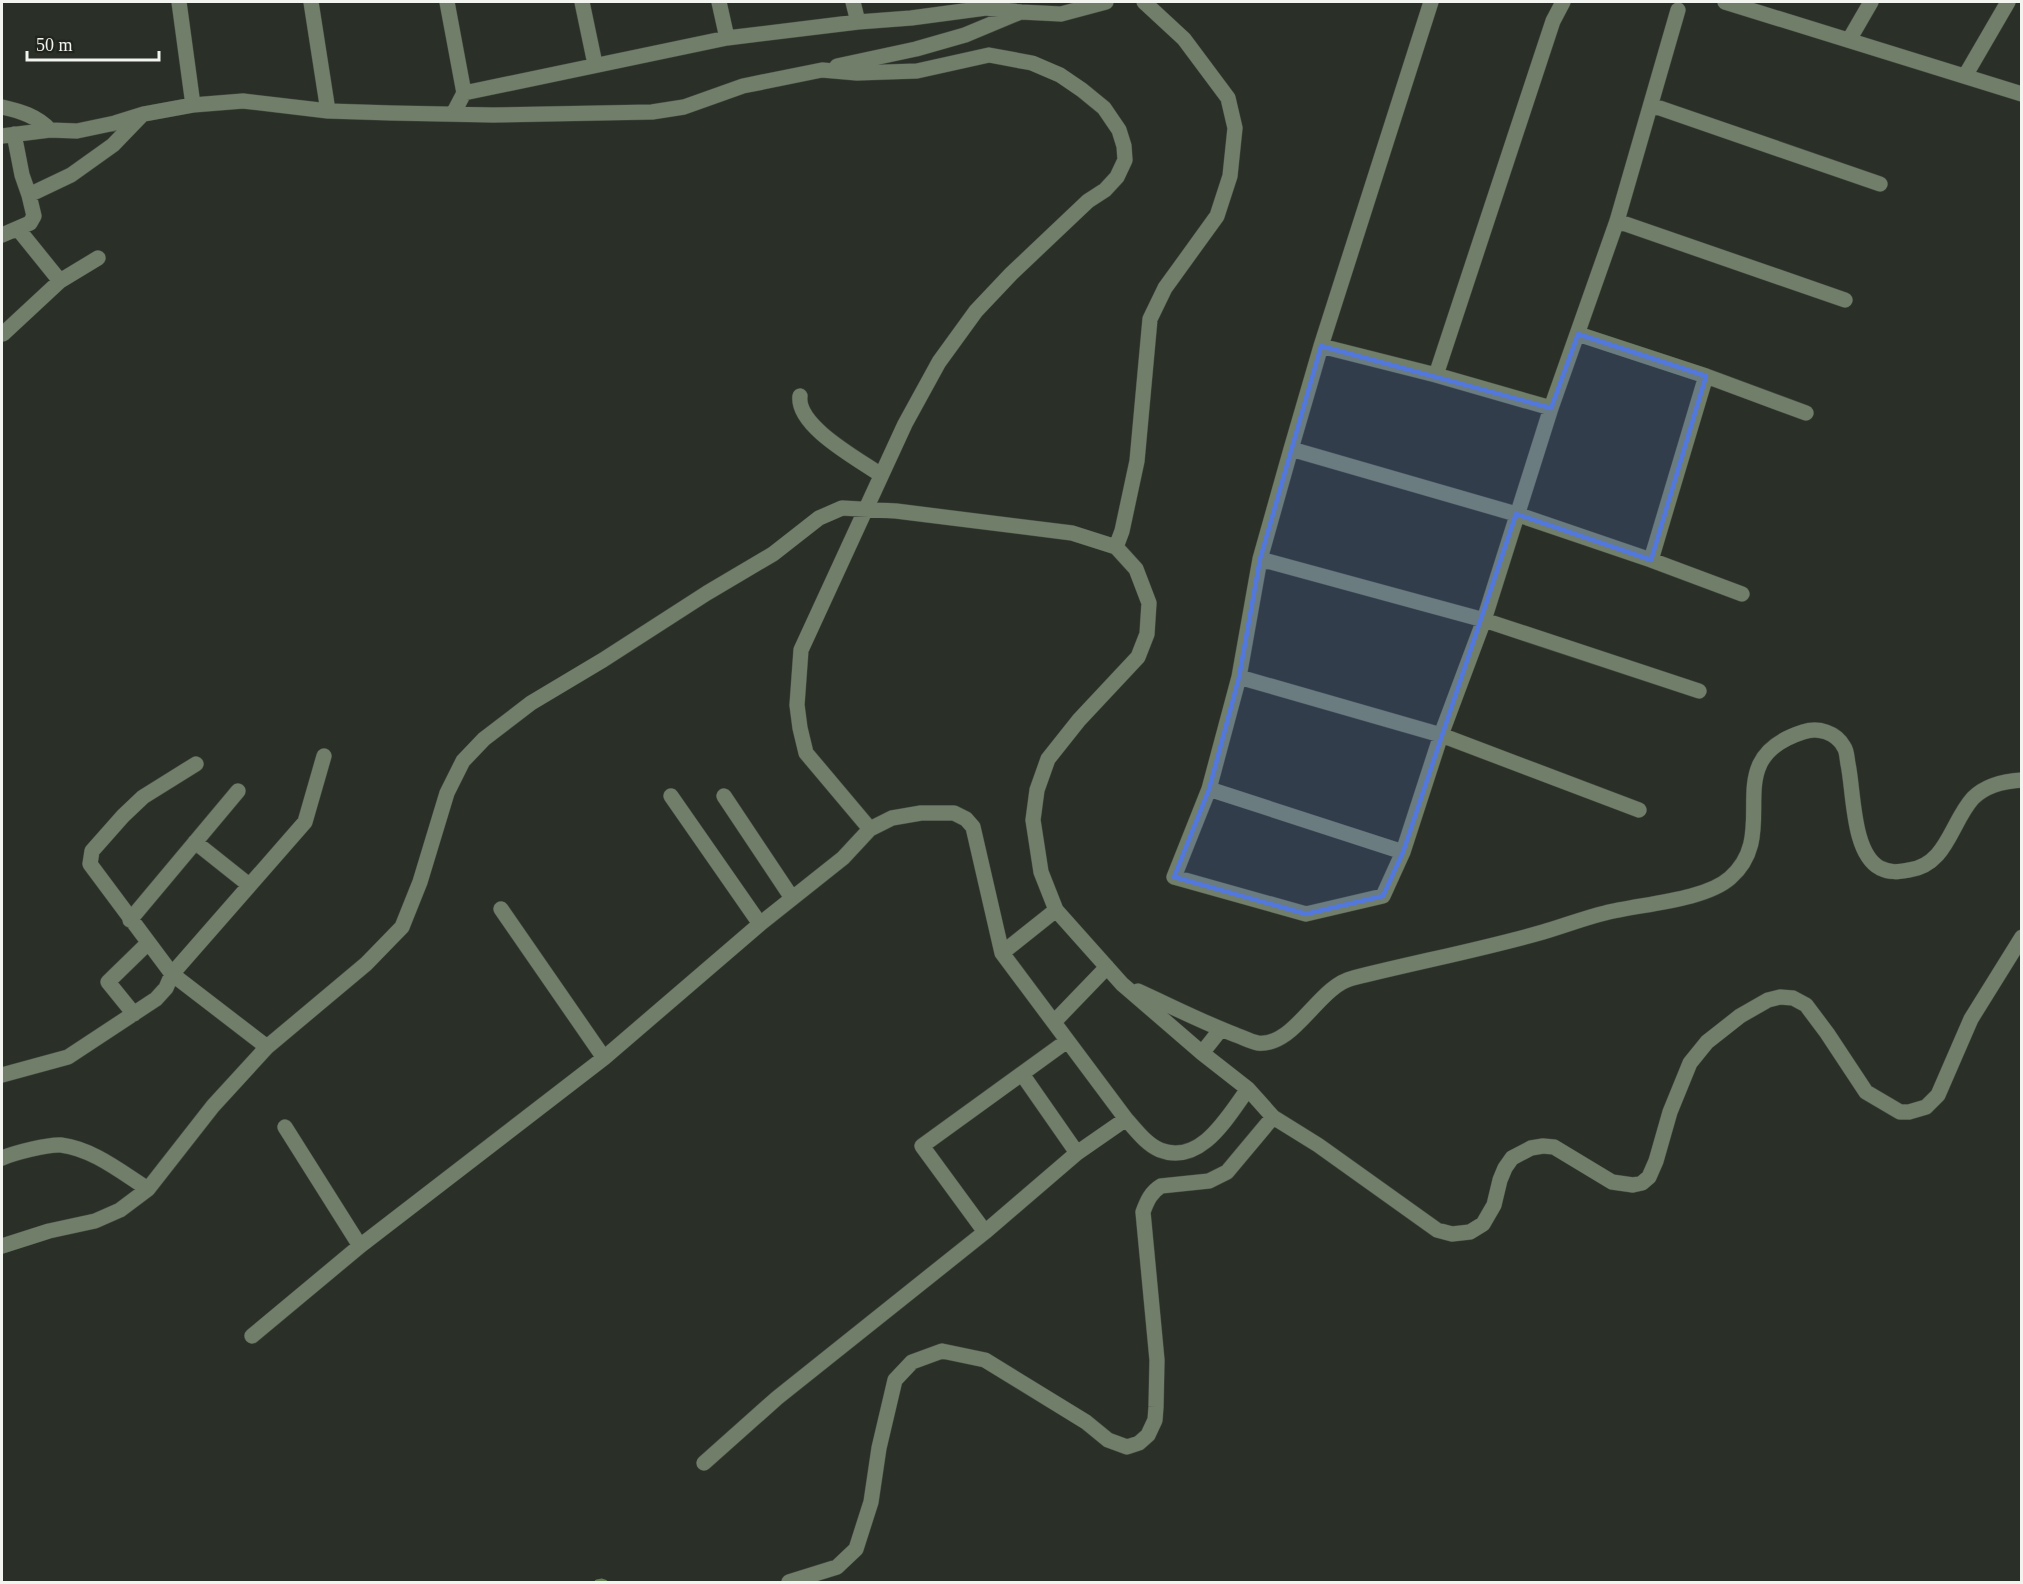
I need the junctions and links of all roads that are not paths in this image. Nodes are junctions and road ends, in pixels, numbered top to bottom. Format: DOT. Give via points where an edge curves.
graph roads {
  1 [pos="179,2"];
  2 [pos="311,2"];
  3 [pos="447,2"];
  4 [pos="582,2"];
  5 [pos="719,2"];
  6 [pos="853,2"];
  7 [pos="1106,2"];
  8 [pos="1144,2"];
  9 [pos="1431,2"];
  10 [pos="1563,2"];
  11 [pos="1728,2"];
  12 [pos="1871,2"];
  13 [pos="2008,2"];
  14 [pos="985,5"];
  15 [pos="1678,10"];
  16 [pos="1021,12"];
  17 [pos="858,22"];
  18 [pos="727,38"];
  19 [pos="1849,40"];
  20 [pos="595,64"];
  21 [pos="822,70"];
  22 [pos="1965,76"];
  23 [pos="464,93"];
  24 [pos="2022,94"];
  25 [pos="193,105"];
  26 [pos="1651,105"];
  27 [pos="2,107"];
  28 [pos="328,111"];
  29 [pos="144,114"];
  30 [pos="453,114"];
  31 [pos="50,130"];
  32 [pos="8,135"];
  33 [pos="1880,184"];
  34 [pos="29,195"];
  35 [pos="1617,220"];
  36 [pos="18,229"];
  37 [pos="2,235"];
  38 [pos="98,258"];
  39 [pos="60,281"];
  40 [pos="1845,300"];
  41 [pos="2,334"];
  42 [pos="1578,334"];
  43 [pos="1321,346"];
  44 [pos="1436,375"];
  45 [pos="1706,376"];
  46 [pos="800,396"];
  47 [pos="1551,408"];
  48 [pos="1806,413"];
  49 [pos="1291,449"];
  50 [pos="881,475"];
  51 [pos="866,508"];
  52 [pos="1516,514"];
  53 [pos="1116,547"];
  54 [pos="1260,559"];
  55 [pos="1651,560"];
  56 [pos="1743,594"];
  57 [pos="1484,620"];
  58 [pos="1239,677"];
  59 [pos="1699,691"];
  60 [pos="1441,735"];
  61 [pos="324,756"];
  62 [pos="196,764"];
  63 [pos="2022,780"];
  64 [pos="1209,789"];
  65 [pos="238,791"];
  66 [pos="671,796"];
  67 [pos="724,796"];
  68 [pos="1639,810"];
  69 [pos="870,829"];
  70 [pos="195,842"];
  71 [pos="1403,852"];
  72 [pos="249,885"];
  73 [pos="792,898"];
  74 [pos="501,909"];
  75 [pos="1056,910"];
  76 [pos="130,920"];
  77 [pos="760,924"];
  78 [pos="2022,937"];
  79 [pos="148,943"];
  80 [pos="1002,953"];
  81 [pos="1107,967"];
  82 [pos="172,974"];
  83 [pos="1122,984"];
  84 [pos="134,1014"];
  85 [pos="1054,1022"];
  86 [pos="1221,1029"];
  87 [pos="1067,1041"];
  88 [pos="267,1047"];
  89 [pos="1202,1053"];
  90 [pos="604,1058"];
  91 [pos="1022,1074"];
  92 [pos="2,1076"];
  93 [pos="1248,1089"];
  94 [pos="1273,1117"];
  95 [pos="1125,1119"];
  96 [pos="285,1127"];
  97 [pos="1077,1153"];
  98 [pos="2,1158"];
  99 [pos="148,1189"];
  100 [pos="985,1232"];
  101 [pos="2,1246"];
  102 [pos="360,1246"];
  103 [pos="252,1336"];
  104 [pos="704,1463"];
  105 [pos="789,1582"];
  1 -- 25 [label="street"];
  2 -- 28 [label="street"];
  3 -- 23 [label="street"];
  4 -- 20 [label="street"];
  5 -- 18 [label="street"];
  6 -- 17 [label="street"];
  7 -- 16 [label="street" via="1061,14"];
  8 -- 53 [label="street" via="1185,39 1228,98 1235,128 1230,176 1217,216 1165,288 1150,319 1137,461"];
  9 -- 43 [label="street"];
  10 -- 44 [label="street" via="1553,21"];
  11 -- 19 [label="street"];
  12 -- 19 [label="street"];
  13 -- 22 [label="street"];
  14 -- 16 [label="street"];
  14 -- 17 [label="street" via="911,18"];
  15 -- 26 [label="street"];
  16 -- 21 [label="street" via="965,35"];
  17 -- 18 [label="street"];
  18 -- 20 [label="street"];
  19 -- 22 [label="street"];
  20 -- 23 [label="street"];
  21 -- 30 [label="street" via="742,86 684,107 652,112"];
  21 -- 50 [label="street" via="917,71 988,55 1032,63 1060,75 1104,108 1119,130 1124,146 1125,160 1117,177 1011,274 960,331 939,362"];
  22 -- 24 [label="street"];
  23 -- 30 [label="street"];
  25 -- 28 [label="street" via="243,101"];
  25 -- 29 [label="street"];
  26 -- 33 [label="street"];
  26 -- 35 [label="street"];
  27 -- 31 [label="street" via="40,120"];
  28 -- 30 [label="street"];
  29 -- 31 [label="street" via="77,131"];
  29 -- 34 [label="street" via="113,145 71,175"];
  31 -- 32 [label="street"];
  32 -- 34 [label="street"];
  34 -- 36 [label="street" via="32,220"];
  35 -- 40 [label="street"];
  35 -- 42 [label="street"];
  36 -- 37 [label="street"];
  36 -- 39 [label="street"];
  38 -- 39 [label="street"];
  39 -- 41 [label="street"];
  42 -- 45 [label="street"];
  42 -- 47 [label="street"];
  43 -- 44 [label="street"];
  43 -- 49 [label="street"];
  44 -- 47 [label="street"];
  45 -- 48 [label="street"];
  45 -- 55 [label="street"];
  46 -- 50 [label="street" via="801,411 809,423"];
  47 -- 52 [label="street"];
  49 -- 52 [label="street"];
  49 -- 54 [label="street"];
  50 -- 51 [label="street"];
  51 -- 53 [label="street" via="1072,532"];
  51 -- 69 [label="street" via="801,650 797,705 806,753"];
  51 -- 88 [label="street" via="842,508 819,518 773,554 531,704 484,739 463,761 447,793 402,927 366,964"];
  52 -- 55 [label="street"];
  52 -- 57 [label="street"];
  53 -- 75 [label="street" via="1136,569 1149,603 1147,634 1138,657 1048,759 1037,790 1034,820 1041,872"];
  54 -- 57 [label="street"];
  54 -- 58 [label="street"];
  55 -- 56 [label="street"];
  57 -- 59 [label="street"];
  57 -- 60 [label="street"];
  58 -- 60 [label="street"];
  58 -- 64 [label="street"];
  60 -- 68 [label="street"];
  60 -- 71 [label="street"];
  61 -- 72 [label="street" via="305,822"];
  62 -- 76 [label="street" via="143,797 92,851 90,864"];
  63 -- 86 [label="street" via="1984,790 1972,799 1938,855 1921,869 1892,873 1870,861 1859,837 1844,747 1834,735 1818,729 1804,732 1765,754 1756,772 1754,828 1749,850 1730,879 1707,891 1348,979 1331,989 1274,1041 1257,1043"];
  64 -- 71 [label="street"];
  64 -- 71 [label="street" via="1174,877 1306,914 1383,896"];
  65 -- 70 [label="street"];
  66 -- 77 [label="street"];
  67 -- 73 [label="street"];
  69 -- 73 [label="street" via="843,858"];
  69 -- 80 [label="street" via="892,818 921,813 954,813 966,819 973,827"];
  70 -- 72 [label="street"];
  70 -- 76 [label="street"];
  72 -- 82 [label="street"];
  73 -- 77 [label="street"];
  74 -- 90 [label="street"];
  75 -- 80 [label="street"];
  75 -- 81 [label="street"];
  76 -- 79 [label="street"];
  77 -- 90 [label="street"];
  78 -- 94 [label="street" via="1971,1019 1938,1095 1926,1107 1900,1112 1866,1092 1806,1005 1793,998 1768,1000 1707,1042 1690,1063 1656,1161 1642,1183 1612,1182 1554,1147 1531,1148 1512,1158 1500,1180 1494,1205 1483,1224 1470,1232 1452,1234 1437,1230"];
  79 -- 82 [label="street"];
  79 -- 84 [label="street" via="108,982"];
  80 -- 85 [label="street"];
  81 -- 83 [label="street"];
  81 -- 85 [label="street"];
  82 -- 84 [label="street" via="161,994"];
  82 -- 88 [label="street"];
  83 -- 86 [label="street"];
  83 -- 89 [label="street"];
  84 -- 92 [label="street" via="68,1057"];
  85 -- 87 [label="street"];
  86 -- 89 [label="street"];
  87 -- 91 [label="street"];
  87 -- 95 [label="street"];
  88 -- 99 [label="street" via="213,1106"];
  89 -- 93 [label="street"];
  90 -- 102 [label="street"];
  91 -- 97 [label="street"];
  91 -- 100 [label="street" via="922,1146"];
  93 -- 94 [label="street"];
  93 -- 95 [label="street" via="1198,1149 1160,1150"];
  94 -- 105 [label="street" via="1227,1172 1209,1181 1161,1186 1146,1204 1143,1212 1157,1360 1155,1420 1148,1435 1127,1447 1108,1440 1086,1422 985,1360 942,1351 912,1362 895,1380 871,1502 856,1549 837,1567"];
  95 -- 97 [label="street"];
  96 -- 102 [label="street"];
  97 -- 100 [label="street"];
  98 -- 99 [label="street" via="60,1145 93,1154"];
  99 -- 101 [label="street" via="120,1210 95,1221"];
  100 -- 104 [label="street" via="777,1398"];
  102 -- 103 [label="street"];
}
